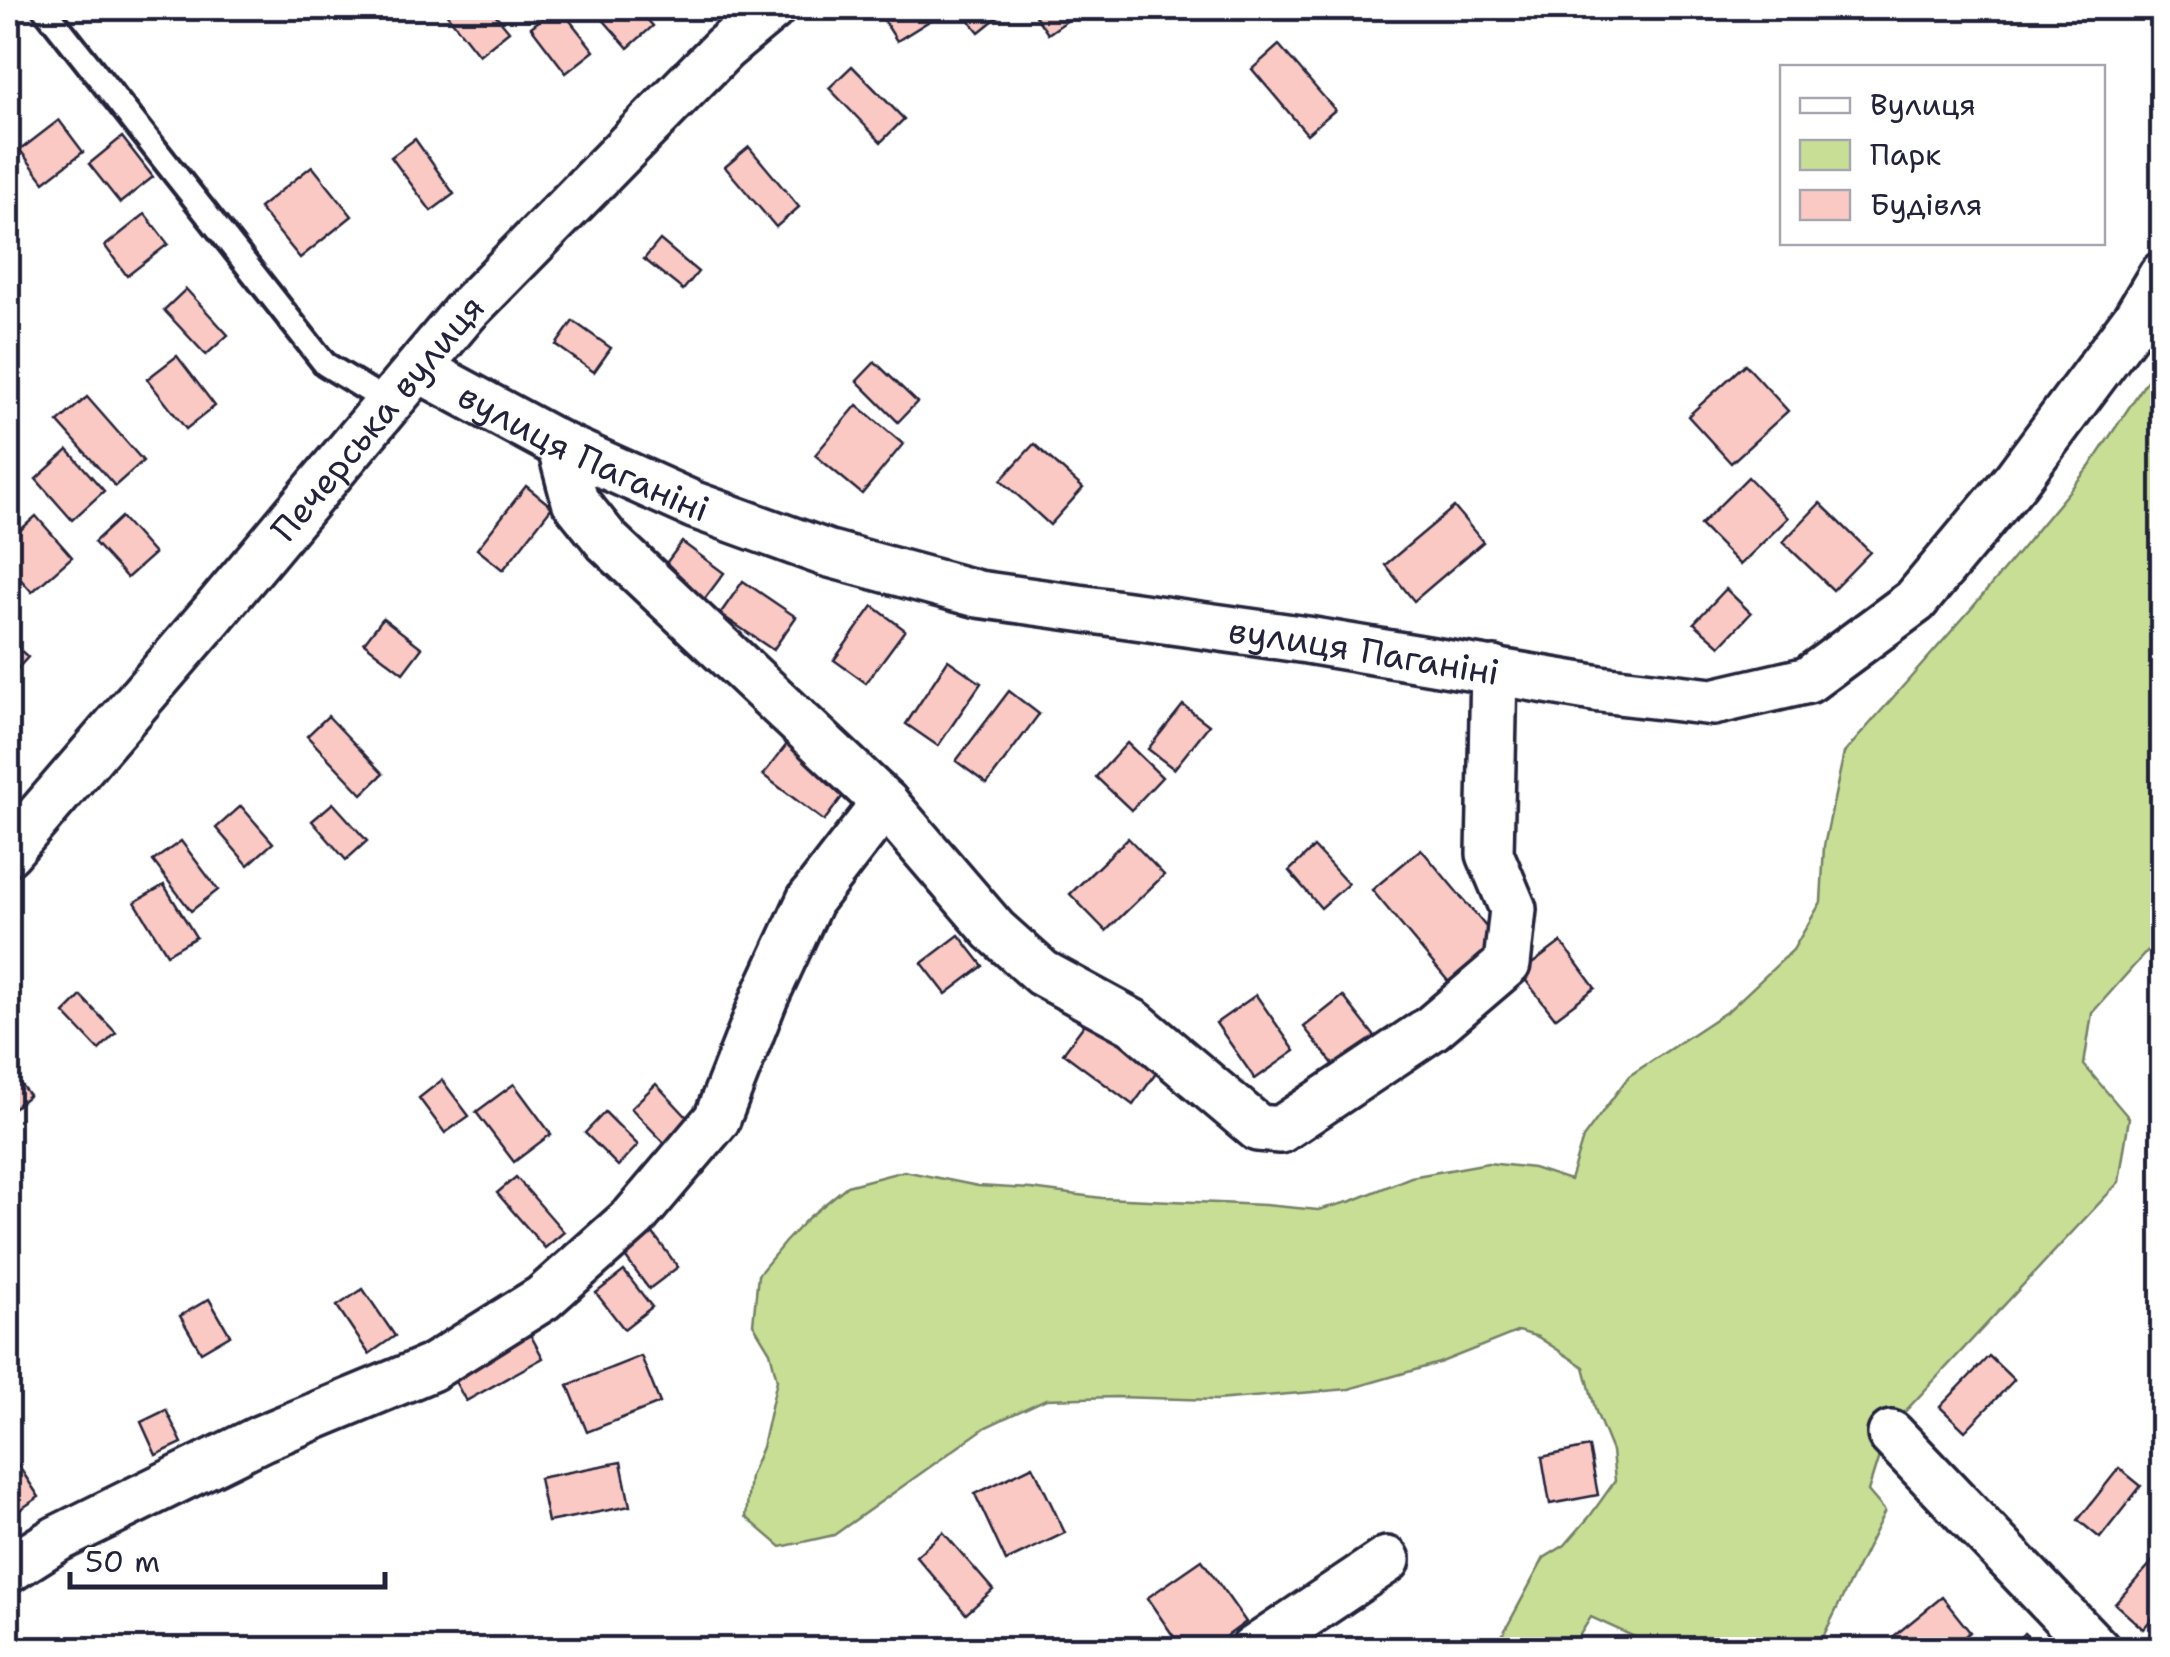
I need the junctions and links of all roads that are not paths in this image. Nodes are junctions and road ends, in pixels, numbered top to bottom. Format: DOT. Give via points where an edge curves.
graph roads {
  1 [pos="44,8"];
  2 [pos="772,8"];
  3 [pos="2162,275"];
  4 [pos="419,369"];
  5 [pos="389,404"];
  6 [pos="560,445"];
  7 [pos="1494,670"];
  8 [pos="886,803"];
  9 [pos="8,852"];
  10 [pos="1891,1434"];
  11 [pos="1387,1560"];
  12 [pos="8,1570"];
  13 [pos="1253,1650"];
  14 [pos="2097,1650"];
  1 -- 5 [label="lane" via="324,364"];
  2 -- 4 [label="street, Печерська вулиця" via="724,48 465,312"];
  3 -- 7 [label="street, вулиця Паганіні" via="2016,480 1915,601 1808,680 1713,702"];
  4 -- 5 [label="street, Печерська вулиця"];
  4 -- 6 [label="street, вулиця Паганіні"];
  5 -- 9 [label="street, Печерська вулиця"];
  6 -- 7 [label="street, вулиця Паганіні" via="826,554 978,594"];
  6 -- 8 [label="street" via="575,501 607,541"];
  7 -- 8 [label="street" via="1490,854 1513,909 1507,964 1432,1028 1280,1130 1258,1128 1134,1023 1042,973 994,930"];
  8 -- 12 [label="street" via="810,900 717,1119 634,1217 543,1298 431,1368 262,1438"];
  10 -- 14 [label="street"];
  11 -- 13 [label="street"];
}
